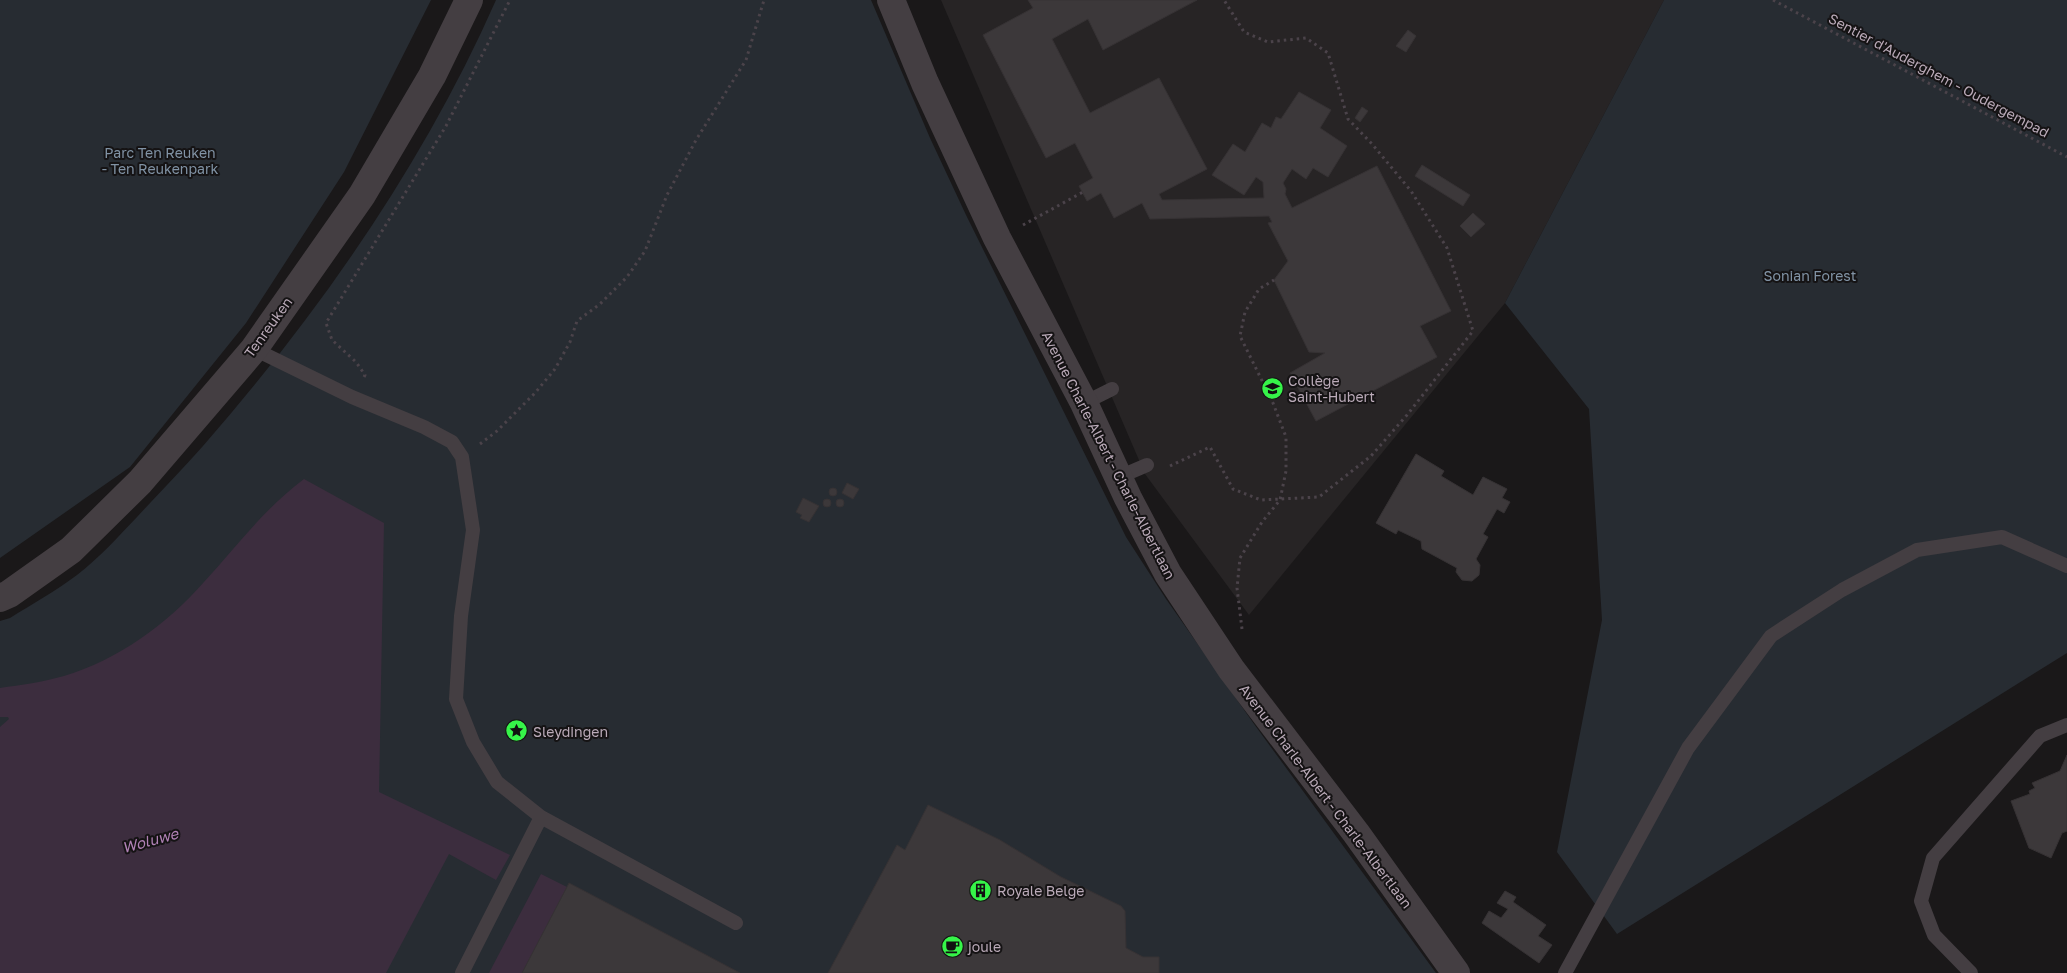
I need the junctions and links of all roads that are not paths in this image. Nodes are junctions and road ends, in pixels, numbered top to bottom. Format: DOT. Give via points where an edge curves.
graph roads {
  1 [pos="469,0"];
  2 [pos="891,0"];
  3 [pos="254,349"];
  4 [pos="1112,389"];
  5 [pos="1084,403"];
  6 [pos="1147,465"];
  7 [pos="1120,477"];
  8 [pos="2067,566"];
  9 [pos="0,598"];
  10 [pos="2067,725"];
  11 [pos="541,817"];
  12 [pos="736,923"];
  13 [pos="462,973"];
  14 [pos="1456,973"];
  15 [pos="1565,973"];
  16 [pos="1971,973"];
  1 -- 3 [label="street, Tenreuken" via="432,76 362,195"];
  2 -- 5 [label="street, Avenue Charle-Albert - Charle-Albertlaan" via="925,83 997,238"];
  3 -- 9 [label="street, Tenreuken" via="140,482 71,550"];
  3 -- 11 [label="lane" via="352,397 424,427 452,442 462,457 473,530 461,616 456,699 473,742 497,782"];
  4 -- 5 [label="lane"];
  5 -- 7 [label="street, Avenue Charle-Albert - Charle-Albertlaan"];
  6 -- 7 [label="lane"];
  7 -- 14 [label="street, Avenue Charle-Albert - Charle-Albertlaan" via="1168,574 1231,669 1356,833"];
  8 -- 15 [label="lane" via="2002,537 1917,550 1842,590 1771,636 1688,748"];
  10 -- 16 [label="lane" via="2040,736 1932,858 1921,901 1934,935"];
  11 -- 12 [label="lane"];
  11 -- 13 [label="lane"];
}
